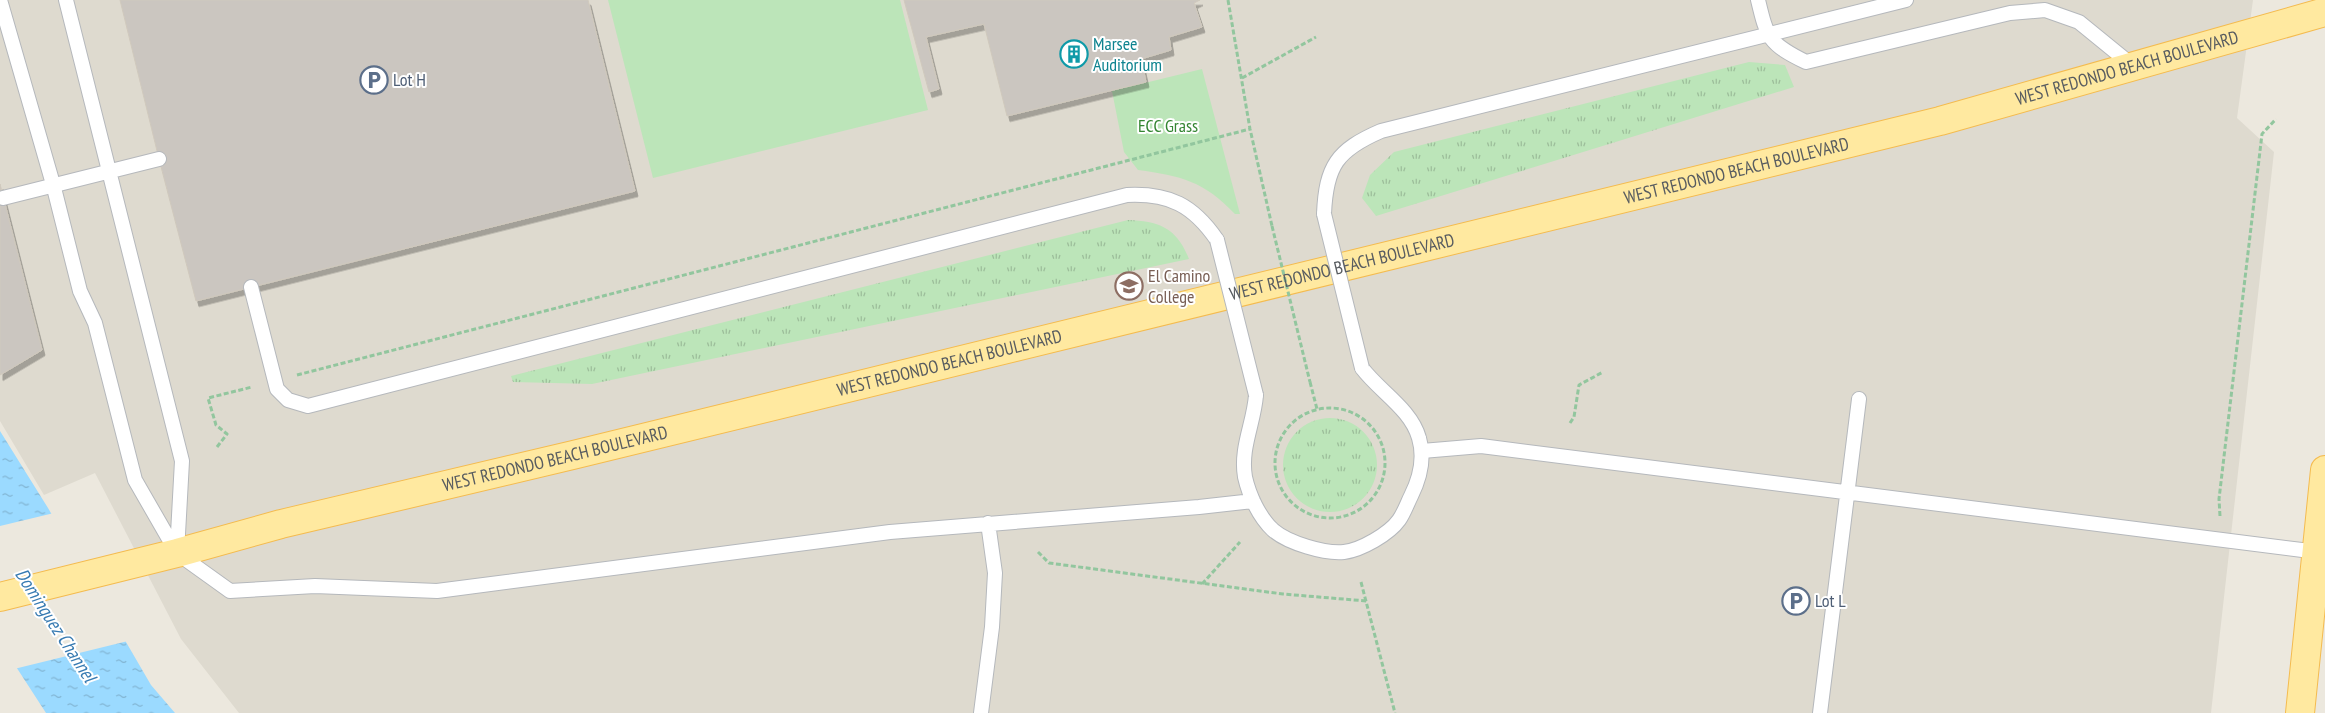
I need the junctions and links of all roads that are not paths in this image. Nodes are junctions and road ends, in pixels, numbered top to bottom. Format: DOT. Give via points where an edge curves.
graph roads {
  1 [pos="0,0"];
  2 [pos="66,0"];
  3 [pos="1758,0"];
  4 [pos="1906,0"];
  5 [pos="2325,12"];
  6 [pos="1766,33"];
  7 [pos="2133,66"];
  8 [pos="158,159"];
  9 [pos="108,171"];
  10 [pos="53,184"];
  11 [pos="4,198"];
  12 [pos="252,287"];
  13 [pos="1859,399"];
  14 [pos="1422,451"];
  15 [pos="2325,470"];
  16 [pos="1847,491"];
  17 [pos="1253,501"];
  18 [pos="988,523"];
  19 [pos="2318,552"];
  20 [pos="177,553"];
  21 [pos="0,597"];
  22 [pos="981,713"];
  23 [pos="1820,713"];
  24 [pos="2300,713"];
  1 -- 10 [label="lane"];
  2 -- 9 [label="lane"];
  3 -- 6 [label="lane"];
  4 -- 6 [label="lane"];
  5 -- 7 [label="main road, WEST REDONDO BEACH BOULEVARD"];
  6 -- 7 [label="lane" via="1785,52 1806,62 2010,12 2045,10 2079,22"];
  6 -- 14 [label="lane, bridge" via="1381,131 1342,153 1330,172 1324,214 1362,368 1411,422"];
  7 -- 20 [label="main road, WEST REDONDO BEACH BOULEVARD" via="1940,120 563,458 281,524"];
  8 -- 9 [label="lane"];
  9 -- 10 [label="lane"];
  9 -- 20 [label="lane" via="182,461"];
  10 -- 11 [label="lane"];
  10 -- 20 [label="lane" via="80,291 94,323 135,480"];
  12 -- 17 [label="lane, bridge" via="277,389 288,400 308,406 1127,195 1147,194 1166,198 1184,206 1206,224 1217,240 1256,395 1244,453 1245,477"];
  13 -- 16 [label="lane"];
  14 -- 16 [label="lane" via="1481,446"];
  14 -- 17 [label="lane" via="1419,476 1399,520 1378,539 1344,552 1302,546 1274,530"];
  15 -- 19 [label="main road"];
  16 -- 19 [label="lane"];
  16 -- 23 [label="lane"];
  17 -- 18 [label="lane" via="1199,508"];
  18 -- 20 [label="lane" via="890,532 437,591 315,586 230,591"];
  18 -- 22 [label="lane" via="995,573"];
  19 -- 24 [label="main road"];
  20 -- 21 [label="main road, WEST REDONDO BEACH BOULEVARD"];
}
